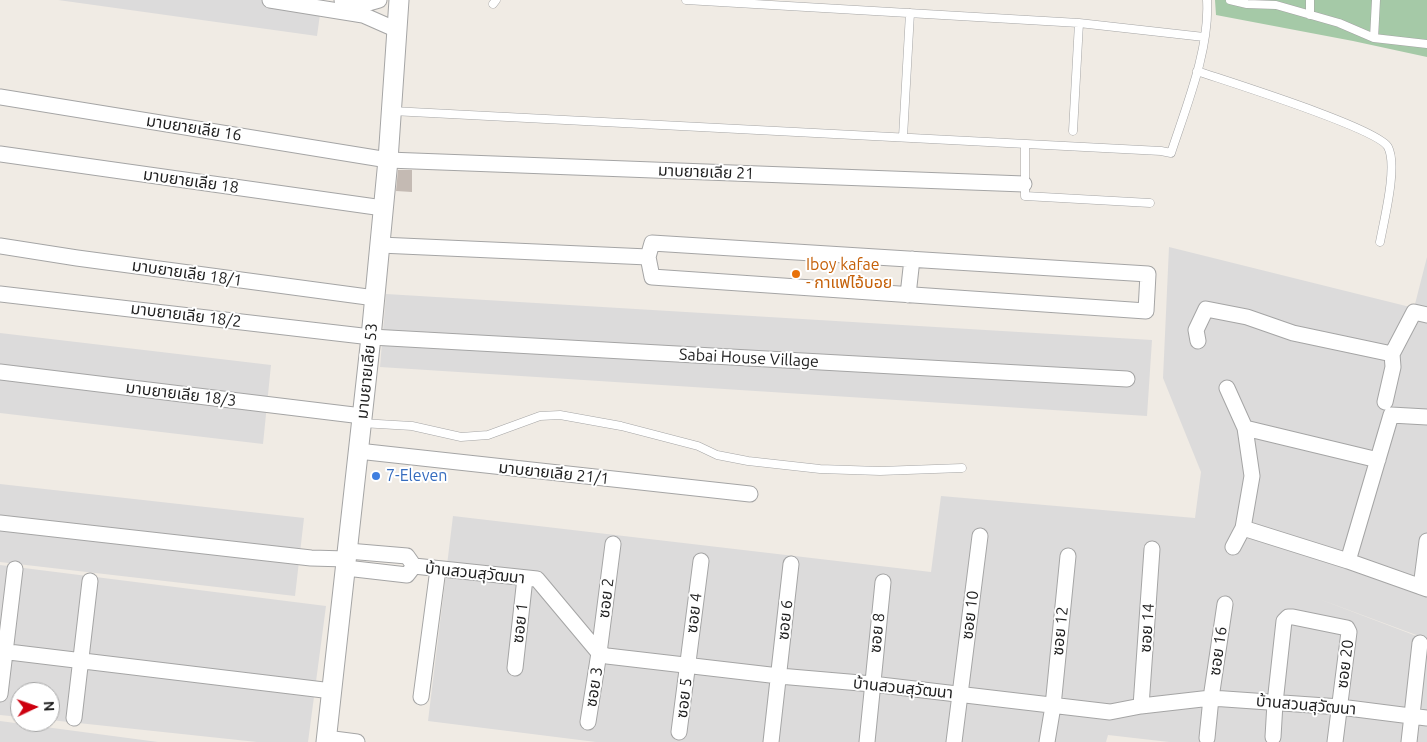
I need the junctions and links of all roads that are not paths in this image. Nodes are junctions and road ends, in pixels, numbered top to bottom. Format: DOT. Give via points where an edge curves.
graph roads {
  1 [pos="270,0"];
  2 [pos="342,0"];
  3 [pos="379,0"];
  4 [pos="399,0"];
  5 [pos="686,0"];
  6 [pos="1207,0"];
  7 [pos="1230,0"];
  8 [pos="1310,0"];
  9 [pos="1376,0"];
  10 [pos="1276,2"];
  11 [pos="910,13"];
  12 [pos="1310,15"];
  13 [pos="1079,23"];
  14 [pos="397,30"];
  15 [pos="1204,37"];
  16 [pos="1374,38"];
  17 [pos="1427,44"];
  18 [pos="1197,71"];
  19 [pos="0,97"];
  20 [pos="392,111"];
  21 [pos="1073,130"];
  22 [pos="902,137"];
  23 [pos="1025,144"];
  24 [pos="0,154"];
  25 [pos="388,160"];
  26 [pos="1024,184"];
  27 [pos="1150,203"];
  28 [pos="383,208"];
  29 [pos="1380,242"];
  30 [pos="380,245"];
  31 [pos="0,246"];
  32 [pos="648,257"];
  33 [pos="912,259"];
  34 [pos="0,294"];
  35 [pos="908,295"];
  36 [pos="375,298"];
  37 [pos="1427,315"];
  38 [pos="371,337"];
  39 [pos="1198,341"];
  40 [pos="1392,354"];
  41 [pos="0,372"];
  42 [pos="1128,379"];
  43 [pos="1227,388"];
  44 [pos="1388,408"];
  45 [pos="1427,417"];
  46 [pos="362,420"];
  47 [pos="1245,428"];
  48 [pos="358,452"];
  49 [pos="1378,460"];
  50 [pos="962,468"];
  51 [pos="750,494"];
  52 [pos="0,523"];
  53 [pos="1244,528"];
  54 [pos="980,536"];
  55 [pos="1427,541"];
  56 [pos="613,544"];
  57 [pos="1233,547"];
  58 [pos="1152,549"];
  59 [pos="1068,556"];
  60 [pos="347,560"];
  61 [pos="701,561"];
  62 [pos="1348,561"];
  63 [pos="791,564"];
  64 [pos="15,569"];
  65 [pos="438,569"];
  66 [pos="525,578"];
  67 [pos="90,581"];
  68 [pos="883,582"];
  69 [pos="1424,588"];
  70 [pos="1225,604"];
  71 [pos="1420,643"];
  72 [pos="2,652"];
  73 [pos="599,653"];
  74 [pos="81,661"];
  75 [pos="688,664"];
  76 [pos="515,668"];
  77 [pos="779,676"];
  78 [pos="872,684"];
  79 [pos="332,691"];
  80 [pos="0,694"];
  81 [pos="960,694"];
  82 [pos="421,698"];
  83 [pos="1211,698"];
  84 [pos="1275,703"];
  85 [pos="1053,706"];
  86 [pos="1141,706"];
  87 [pos="1340,707"];
  88 [pos="1412,716"];
  89 [pos="74,718"];
  90 [pos="1427,718"];
  91 [pos="588,722"];
  92 [pos="679,732"];
  93 [pos="1273,737"];
  94 [pos="1207,738"];
  95 [pos="326,740"];
  96 [pos="357,742"];
  97 [pos="771,742"];
  98 [pos="867,742"];
  99 [pos="954,742"];
  100 [pos="1046,742"];
  101 [pos="1335,742"];
  102 [pos="1409,742"];
  1 -- 14 [label="street" via="363,15"];
  2 -- 3 [label="street" via="365,4"];
  4 -- 14 [label="street, มาบยายเลีย 53"];
  5 -- 11 [label="lane"];
  6 -- 15 [label="lane"];
  7 -- 10 [label="lane" via="1247,4"];
  8 -- 12 [label="lane"];
  9 -- 16 [label="lane"];
  10 -- 12 [label="lane"];
  11 -- 13 [label="lane"];
  11 -- 22 [label="lane"];
  12 -- 16 [label="lane"];
  13 -- 15 [label="lane"];
  13 -- 21 [label="lane"];
  14 -- 20 [label="street, มาบยายเลีย 53"];
  15 -- 18 [label="lane"];
  16 -- 17 [label="lane"];
  18 -- 23 [label="lane" via="1171,153"];
  18 -- 29 [label="lane" via="1347,122 1382,141 1388,147 1391,164"];
  19 -- 25 [label="street, มาบยายเลีย 16"];
  20 -- 22 [label="lane"];
  20 -- 25 [label="street, มาบยายเลีย 53"];
  22 -- 23 [label="lane"];
  23 -- 26 [label="lane"];
  24 -- 28 [label="street, มาบยายเลีย 18"];
  25 -- 26 [label="street, มาบยายเลีย 21"];
  25 -- 28 [label="street, มาบยายเลีย 53"];
  26 -- 27 [label="lane" via="1025,196"];
  28 -- 30 [label="street, มาบยายเลีย 53"];
  30 -- 32 [label="street"];
  30 -- 36 [label="street, มาบยายเลีย 53"];
  31 -- 36 [label="street, มาบยายเลีย 18/1"];
  32 -- 33 [label="street" via="652,243"];
  32 -- 35 [label="street" via="652,277"];
  33 -- 35 [label="street"];
  33 -- 35 [label="street" via="1148,274 1146,311"];
  34 -- 38 [label="street, มาบยายเลีย 18/2"];
  36 -- 38 [label="street, มาบยายเลีย 53"];
  37 -- 40 [label="street" via="1414,312"];
  38 -- 42 [label="street, Sabai House Village"];
  38 -- 46 [label="street, มาบยายเลีย 53"];
  39 -- 40 [label="street" via="1196,330 1206,309 1247,317 1293,333"];
  40 -- 44 [label="street"];
  41 -- 46 [label="street, มาบยายเลีย 18/3"];
  43 -- 47 [label="street"];
  44 -- 45 [label="street"];
  44 -- 49 [label="street"];
  46 -- 48 [label="street, มาบยายเลีย 53"];
  46 -- 50 [label="lane" via="412,426 461,437 488,435 540,416 560,415 621,426 748,461 880,471"];
  47 -- 49 [label="street"];
  47 -- 53 [label="street" via="1252,476"];
  48 -- 51 [label="street, มาบยายเลีย 21/1"];
  48 -- 60 [label="street, มาบยายเลีย 53"];
  49 -- 62 [label="street"];
  52 -- 60 [label="street"];
  53 -- 57 [label="street"];
  53 -- 62 [label="street"];
  54 -- 81 [label="street, ซอย 10"];
  55 -- 69 [label="street"];
  56 -- 73 [label="street, ซอย 2"];
  58 -- 86 [label="street, ซอย 14"];
  59 -- 85 [label="street, ซอย 12"];
  60 -- 65 [label="street, บ้านสวนสุวัฒนา" via="407,575 414,566"];
  60 -- 79 [label="street, มาบยายเลีย 53"];
  61 -- 75 [label="street, ซอย 4"];
  62 -- 69 [label="street"];
  63 -- 77 [label="street, ซอย 6"];
  64 -- 72 [label="street"];
  65 -- 66 [label="street, บ้านสวนสุวัฒนา"];
  65 -- 82 [label="street"];
  66 -- 73 [label="street, บ้านสวนสุวัฒนา" via="537,579"];
  66 -- 76 [label="street, ซอย 1"];
  67 -- 74 [label="street"];
  68 -- 78 [label="street, ซอย 8"];
  70 -- 83 [label="street, ซอย 16"];
  71 -- 88 [label="street"];
  72 -- 74 [label="street"];
  72 -- 80 [label="street"];
  73 -- 75 [label="street, บ้านสวนสุวัฒนา"];
  73 -- 91 [label="street, ซอย 3"];
  74 -- 79 [label="street"];
  74 -- 89 [label="street"];
  75 -- 77 [label="street, บ้านสวนสุวัฒนา"];
  75 -- 92 [label="street, ซอย 5"];
  77 -- 78 [label="street, บ้านสวนสุวัฒนา"];
  77 -- 97 [label="street, ซอย 6"];
  78 -- 81 [label="street, บ้านสวนสุวัฒนา"];
  78 -- 98 [label="street, ซอย 8"];
  79 -- 95 [label="street, มาบยายเลีย 53"];
  81 -- 85 [label="street, บ้านสวนสุวัฒนา"];
  81 -- 99 [label="street, ซอย 10"];
  83 -- 84 [label="street, บ้านสวนสุวัฒนา"];
  83 -- 86 [label="street, บ้านสวนสุวัฒนา"];
  83 -- 94 [label="street, ซอย 16"];
  84 -- 87 [label="street, บ้านสวนสุวัฒนา"];
  84 -- 87 [label="street, ซอย 20" via="1284,620 1293,617 1347,628"];
  84 -- 93 [label="street"];
  85 -- 86 [label="street, บ้านสวนสุวัฒนา" via="1110,712"];
  85 -- 100 [label="street, ซอย 12"];
  87 -- 88 [label="street, บ้านสวนสุวัฒนา"];
  87 -- 101 [label="street"];
  88 -- 90 [label="street, บ้านสวนสุวัฒนา"];
  88 -- 102 [label="street"];
  95 -- 96 [label="street"];
}
